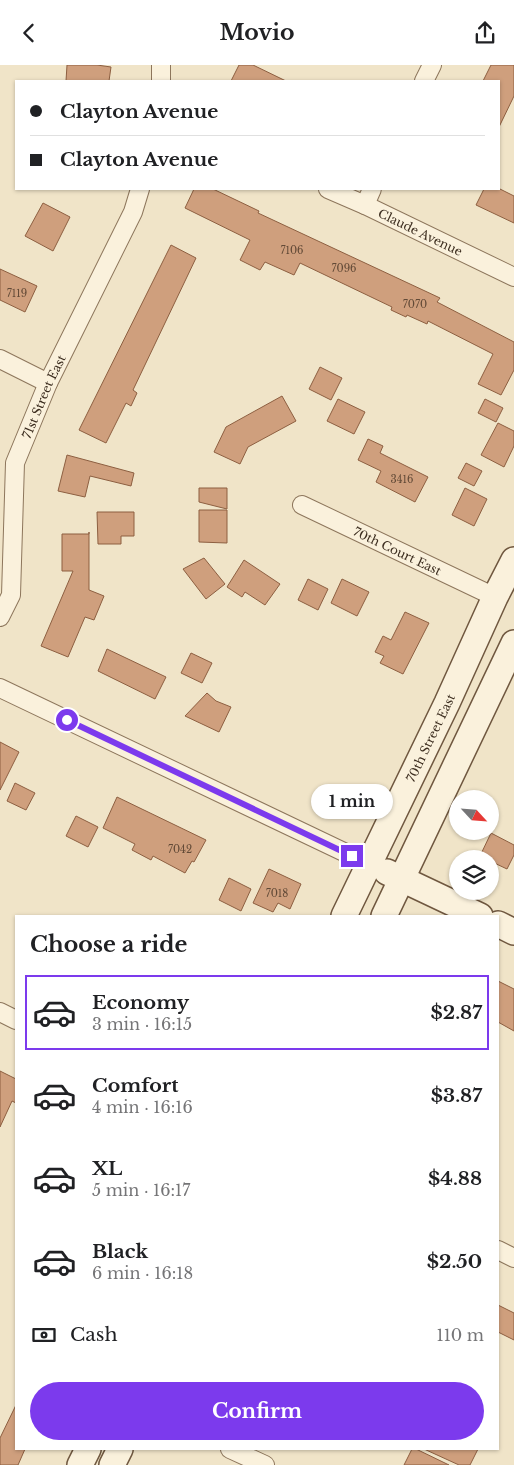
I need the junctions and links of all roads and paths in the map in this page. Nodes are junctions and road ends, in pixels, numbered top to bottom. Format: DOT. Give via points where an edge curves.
graph roads {
  1 [pos="161,65"];
  2 [pos="432,65"];
  3 [pos="161,80"];
  4 [pos="424,80"];
  5 [pos="140,190"];
  6 [pos="330,190"];
  7 [pos="372,190"];
  8 [pos="365,205"];
  9 [pos="514,277"];
  10 [pos="0,359"];
  11 [pos="48,383"];
  12 [pos="302,505"];
  13 [pos="514,560"];
  14 [pos="495,597"];
  15 [pos="0,617"];
  16 [pos="514,643"];
  17 [pos="0,688"];
  18 [pos="369,864"];
  19 [pos="402,879"];
  20 [pos="344,915"];
  21 [pos="384,915"];
  22 [pos="478,915"];
  23 [pos="499,924"];
  24 [pos="514,932"];
  25 [pos="0,1012"];
  26 [pos="15,1020"];
  27 [pos="499,1250"];
  28 [pos="514,1258"];
  29 [pos="88,1450"];
  30 [pos="120,1450"];
  31 [pos="232,1450"];
  32 [pos="80,1465"];
  33 [pos="112,1465"];
  34 [pos="265,1465"];
  1 -- 3 [label="street"];
  2 -- 4 [label="street"];
  5 -- 11 [label="street, 71st Street East" via="133,212"];
  6 -- 8 [label="street, Claude Avenue"];
  7 -- 8 [label="street"];
  8 -- 9 [label="street, Claude Avenue"];
  10 -- 11 [label="street"];
  11 -- 15 [label="street, 71st Street East" via="15,463 12,595"];
  12 -- 14 [label="street, 70th Court East"];
  13 -- 14 [label="main road, 70th Street East"];
  14 -- 18 [label="main road, 70th Street East"];
  16 -- 19 [label="main road"];
  17 -- 18 [label="street"];
  18 -- 19 [label="main road"];
  18 -- 20 [label="main road, 70th Street East"];
  19 -- 21 [label="main road"];
  19 -- 22 [label="main road"];
  23 -- 24 [label="main road"];
  25 -- 26 [label="street"];
  27 -- 28 [label="street"];
  29 -- 32 [label="main road"];
  30 -- 33 [label="main road"];
  31 -- 34 [label="street"];
}
